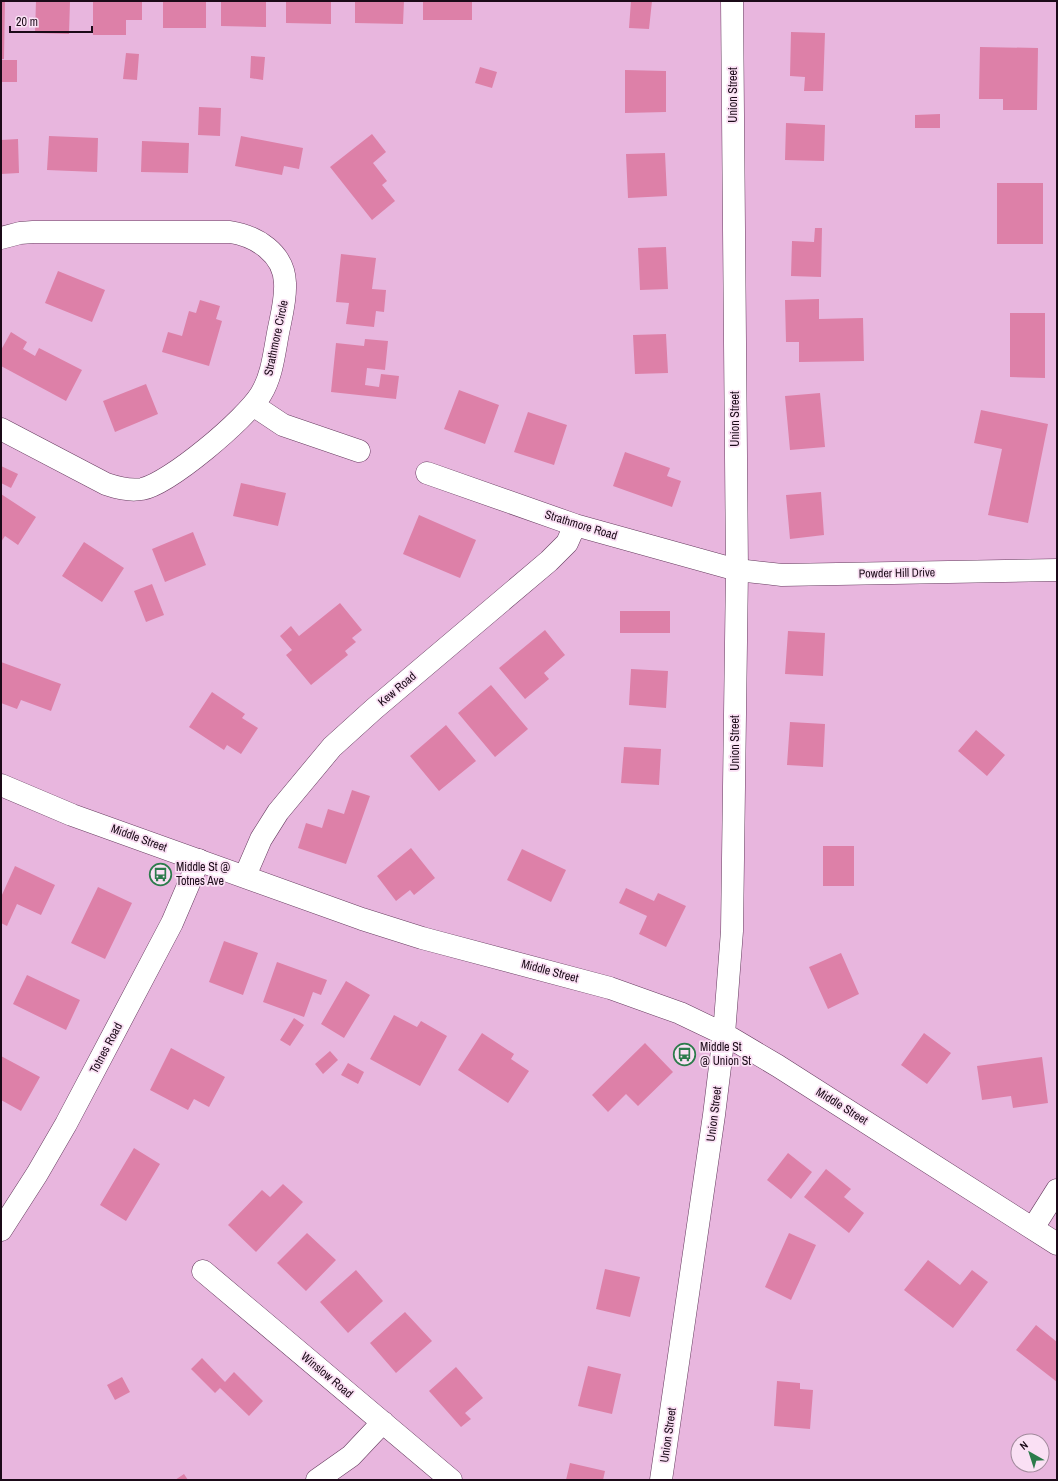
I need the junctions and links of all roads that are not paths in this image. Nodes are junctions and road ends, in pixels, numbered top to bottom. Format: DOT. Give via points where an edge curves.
graph roads {
  1 [pos="732,1"];
  2 [pos="1,238"];
  3 [pos="253,405"];
  4 [pos="1,429"];
  5 [pos="359,451"];
  6 [pos="427,472"];
  7 [pos="575,525"];
  8 [pos="736,570"];
  9 [pos="1057,570"];
  10 [pos="1,785"];
  11 [pos="199,860"];
  12 [pos="245,876"];
  13 [pos="724,1034"];
  14 [pos="1057,1190"];
  15 [pos="1033,1228"];
  16 [pos="1,1230"];
  17 [pos="1057,1244"];
  18 [pos="203,1271"];
  19 [pos="383,1422"];
  20 [pos="318,1480"];
  21 [pos="451,1480"];
  22 [pos="661,1480"];
  1 -- 8 [label="street, Union Street"];
  2 -- 3 [label="street, Strathmore Circle" via="33,232 230,232 242,234 263,244 278,260 283,270 285,294 272,369"];
  3 -- 4 [label="street, Strathmore Circle" via="227,431 168,477 142,489 119,489 106,484"];
  3 -- 5 [label="street" via="283,425"];
  6 -- 7 [label="street, Strathmore Road"];
  7 -- 8 [label="street, Strathmore Road"];
  7 -- 12 [label="street, Kew Road" via="567,543 549,561 374,709 332,748 278,812 261,839"];
  8 -- 9 [label="street, Powder Hill Drive" via="782,574"];
  8 -- 13 [label="street, Union Street" via="734,891"];
  10 -- 11 [label="street, Middle Street" via="72,815"];
  11 -- 12 [label="street, Middle Street"];
  11 -- 16 [label="street, Totnes Road" via="172,923 66,1124"];
  12 -- 13 [label="street, Middle Street" via="400,932 618,990 680,1013"];
  13 -- 15 [label="street, Middle Street"];
  13 -- 22 [label="street, Union Street" via="712,1134"];
  14 -- 15 [label="street"];
  15 -- 17 [label="street, Middle Street"];
  18 -- 19 [label="street, Winslow Road"];
  19 -- 20 [label="street" via="352,1456"];
  19 -- 21 [label="street, Winslow Road"];
}
